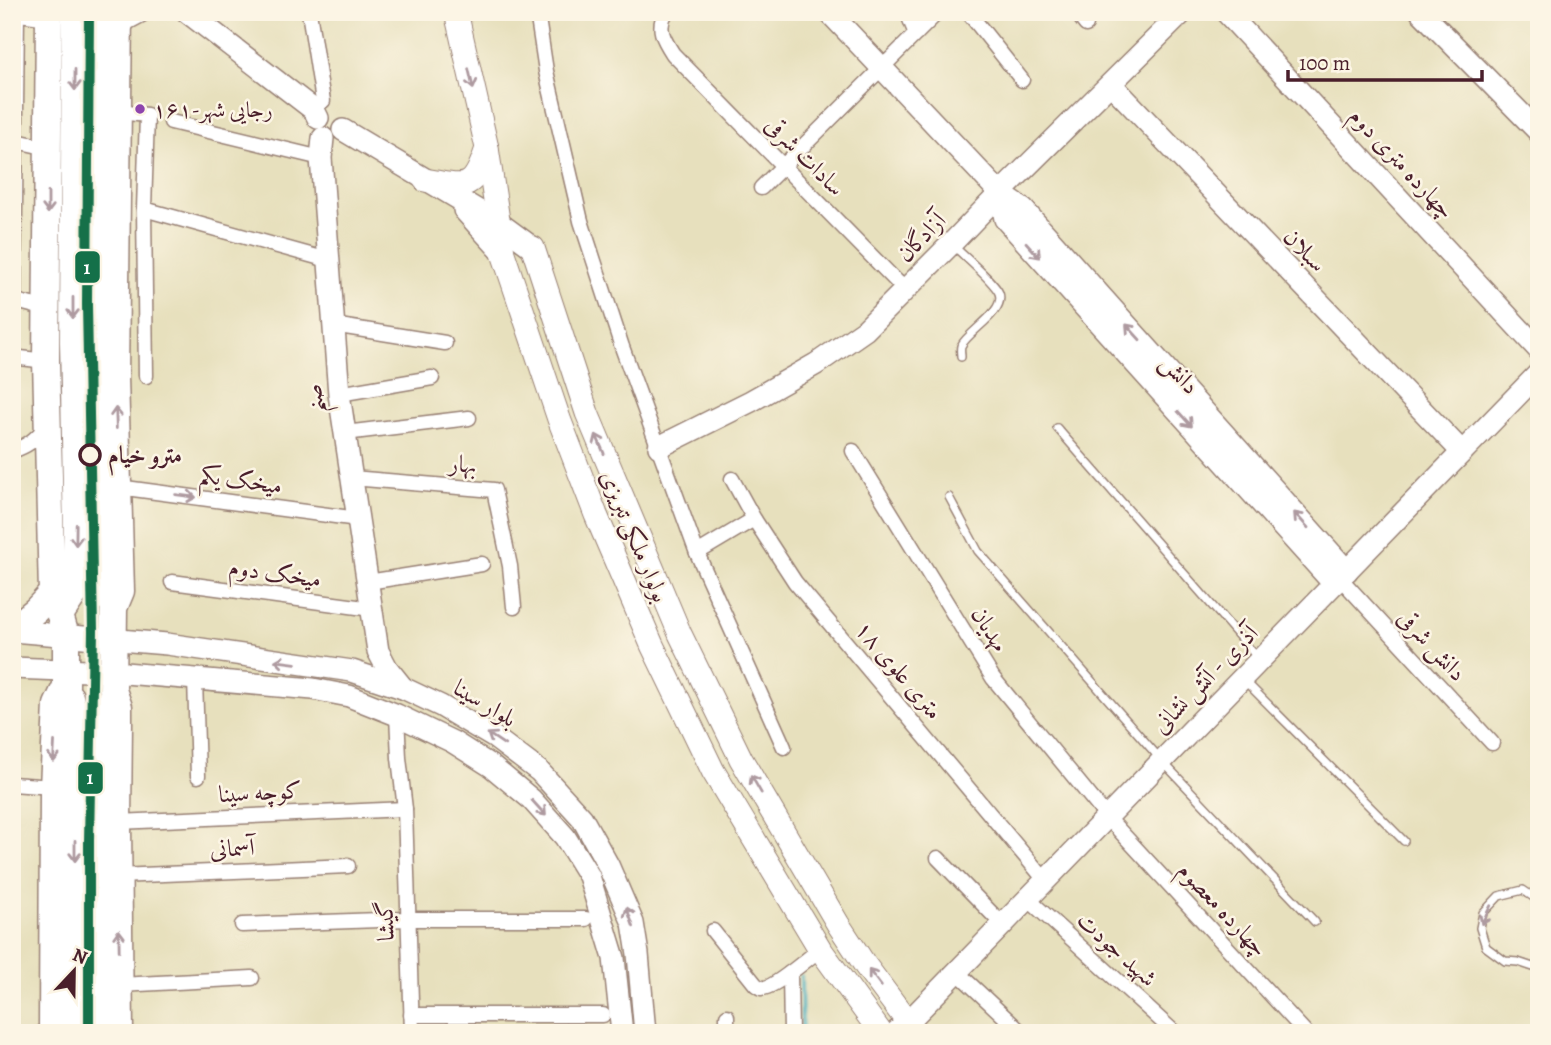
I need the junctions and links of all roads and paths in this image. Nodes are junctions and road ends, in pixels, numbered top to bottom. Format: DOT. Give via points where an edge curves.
graph roads {
  1 [pos="75,12"];
  2 [pos="95,12"];
  3 [pos="140,12"];
  4 [pos="187,12"];
  5 [pos="202,12"];
  6 [pos="309,12"];
  7 [pos="456,12"];
  8 [pos="537,12"];
  9 [pos="666,12"];
  10 [pos="829,12"];
  11 [pos="907,12"];
  12 [pos="938,12"];
  13 [pos="968,12"];
  14 [pos="1076,12"];
  15 [pos="1183,12"];
  16 [pos="1226,12"];
  17 [pos="1421,12"];
  18 [pos="15,13"];
  19 [pos="49,15"];
  20 [pos="119,21"];
  21 [pos="1086,24"];
  22 [pos="916,34"];
  23 [pos="881,68"];
  24 [pos="1022,80"];
  25 [pos="1111,84"];
  26 [pos="118,112"];
  27 [pos="172,122"];
  28 [pos="326,126"];
  29 [pos="1539,132"];
  30 [pos="14,140"];
  31 [pos="48,148"];
  32 [pos="487,148"];
  33 [pos="783,166"];
  34 [pos="425,180"];
  35 [pos="761,188"];
  36 [pos="1000,193"];
  37 [pos="448,194"];
  38 [pos="144,209"];
  39 [pos="499,223"];
  40 [pos="951,244"];
  41 [pos="533,248"];
  42 [pos="503,253"];
  43 [pos="328,260"];
  44 [pos="905,290"];
  45 [pos="13,300"];
  46 [pos="47,309"];
  47 [pos="333,325"];
  48 [pos="445,343"];
  49 [pos="1539,350"];
  50 [pos="12,357"];
  51 [pos="961,357"];
  52 [pos="46,361"];
  53 [pos="1539,373"];
  54 [pos="146,376"];
  55 [pos="432,378"];
  56 [pos="339,394"];
  57 [pos="469,418"];
  58 [pos="46,419"];
  59 [pos="1058,428"];
  60 [pos="345,433"];
  61 [pos="659,447"];
  62 [pos="12,451"];
  63 [pos="853,451"];
  64 [pos="1462,452"];
  65 [pos="352,478"];
  66 [pos="732,479"];
  67 [pos="118,486"];
  68 [pos="949,497"];
  69 [pos="358,519"];
  70 [pos="754,519"];
  71 [pos="697,553"];
  72 [pos="482,564"];
  73 [pos="1340,578"];
  74 [pos="172,582"];
  75 [pos="368,582"];
  76 [pos="514,607"];
  77 [pos="114,608"];
  78 [pos="372,609"];
  79 [pos="59,615"];
  80 [pos="12,631"];
  81 [pos="114,639"];
  82 [pos="378,651"];
  83 [pos="1260,660"];
  84 [pos="12,668"];
  85 [pos="347,670"];
  86 [pos="65,678"];
  87 [pos="1242,678"];
  88 [pos="195,679"];
  89 [pos="113,681"];
  90 [pos="403,688"];
  91 [pos="397,715"];
  92 [pos="1492,743"];
  93 [pos="784,747"];
  94 [pos="1162,761"];
  95 [pos="86,767"];
  96 [pos="198,776"];
  97 [pos="12,784"];
  98 [pos="53,788"];
  99 [pos="405,809"];
  100 [pos="1107,817"];
  101 [pos="118,822"];
  102 [pos="1404,841"];
  103 [pos="938,858"];
  104 [pos="348,866"];
  105 [pos="118,876"];
  106 [pos="1046,881"];
  107 [pos="1028,899"];
  108 [pos="1539,901"];
  109 [pos="408,919"];
  110 [pos="586,919"];
  111 [pos="1315,922"];
  112 [pos="242,925"];
  113 [pos="1003,925"];
  114 [pos="713,931"];
  115 [pos="820,949"];
  116 [pos="638,954"];
  117 [pos="614,958"];
  118 [pos="1539,968"];
  119 [pos="957,972"];
  120 [pos="790,973"];
  121 [pos="252,978"];
  122 [pos="120,985"];
  123 [pos="603,1014"];
  124 [pos="411,1015"];
  125 [pos="727,1016"];
  126 [pos="906,1029"];
  127 [pos="52,1033"];
  128 [pos="75,1033"];
  129 [pos="95,1033"];
  130 [pos="120,1033"];
  131 [pos="412,1033"];
  132 [pos="622,1033"];
  133 [pos="645,1033"];
  134 [pos="727,1033"];
  135 [pos="791,1033"];
  136 [pos="881,1033"];
  137 [pos="1022,1033"];
  138 [pos="1175,1033"];
  139 [pos="1306,1033"];
  1 -- 79 [label="highway, one-way" via="77,533 74,594"];
  2 -- 77 [label="highway" via="98,542 106,593"];
  3 -- 20 [label="street"];
  4 -- 28 [label="street" via="314,110"];
  5 -- 28 [label="street"];
  6 -- 28 [label="street"];
  7 -- 32 [label="main road, بولوار ملکی تبریزی, one-way"];
  8 -- 61 [label="street" via="545,72 581,221"];
  9 -- 33 [label="street, سادات شرقی" via="662,35 673,54"];
  10 -- 23 [label="street, دانش"];
  11 -- 22 [label="street"];
  12 -- 22 [label="street"];
  13 -- 24 [label="street"];
  14 -- 21 [label="street"];
  15 -- 25 [label="street, آزادگان"];
  16 -- 49 [label="street, چهارده متری دوم"];
  17 -- 29 [label="street"];
  18 -- 19 [label="street"];
  18 -- 30 [label="street"];
  19 -- 31 [label="highway"];
  20 -- 26 [label="highway"];
  22 -- 23 [label="street"];
  23 -- 33 [label="street"];
  23 -- 36 [label="street, دانش"];
  25 -- 36 [label="street, آزادگان"];
  25 -- 64 [label="street, سبلان"];
  26 -- 38 [label="street" via="146,115"];
  67 -- 26 [label="highway, one-way"];
  27 -- 28 [label="street"];
  28 -- 34 [label="street"];
  28 -- 43 [label="street, صنم"];
  30 -- 31 [label="street"];
  30 -- 45 [label="street"];
  31 -- 46 [label="highway, one-way"];
  32 -- 34 [label="main road" via="468,183"];
  32 -- 39 [label="main road, بولوار ملکی تبریزی"];
  33 -- 35 [label="street"];
  33 -- 44 [label="street, سادات شرقی"];
  34 -- 37 [label="street"];
  36 -- 40 [label="street, آزادگان"];
  36 -- 73 [label="street, دانش" via="1023,209"];
  37 -- 39 [label="street"];
  37 -- 42 [label="street"];
  38 -- 43 [label="street"];
  38 -- 54 [label="street"];
  39 -- 41 [label="street"];
  39 -- 42 [label="main road, بولوار ملکی تبریزی"];
  40 -- 44 [label="street, آزادگان"];
  40 -- 51 [label="lane" via="999,293 996,309 962,344"];
  126 -- 41 [label="main road, بولوار ملکی تبریزی, one-way" via="831,913 741,759 685,645 587,413"];
  42 -- 115 [label="main road, بولوار ملکی تبریزی" via="559,419 652,645 713,771"];
  43 -- 47 [label="street, صنم"];
  44 -- 61 [label="street, آزادگان" via="865,330 816,364"];
  45 -- 46 [label="street"];
  46 -- 52 [label="highway"];
  47 -- 48 [label="street"];
  47 -- 56 [label="street, صنم"];
  50 -- 52 [label="street"];
  52 -- 58 [label="highway"];
  53 -- 64 [label="street, آذرى - آتش نشانى"];
  55 -- 56 [label="street"];
  56 -- 60 [label="street, صنم"];
  57 -- 60 [label="street"];
  58 -- 62 [label="street" via="46,427 35,440"];
  58 -- 79 [label="highway"];
  59 -- 83 [label="lane"];
  60 -- 65 [label="street, صنم"];
  61 -- 71 [label="street"];
  63 -- 100 [label="street, مهدیان" via="993,678"];
  64 -- 73 [label="street, آذرى - آتش نشانى"];
  65 -- 69 [label="street, صنم"];
  65 -- 76 [label="street, بهار" via="494,489"];
  66 -- 70 [label="street, ۱۸ متری علوی"];
  67 -- 69 [label="street, میخک یکم, one-way"];
  67 -- 77 [label="highway" via="121,591"];
  68 -- 94 [label="lane" via="978,551"];
  69 -- 75 [label="street, صنم"];
  70 -- 71 [label="street"];
  70 -- 106 [label="street, ۱۸ متری علوی" via="795,582"];
  71 -- 93 [label="street"];
  72 -- 75 [label="street"];
  73 -- 83 [label="street, آذرى - آتش نشانى"];
  73 -- 92 [label="street, دانش شرقی"];
  74 -- 78 [label="street, میخک دوم"];
  75 -- 78 [label="street, صنم"];
  77 -- 81 [label="highway"];
  78 -- 82 [label="street, صنم"];
  79 -- 80 [label="street, بلوار سینا"];
  79 -- 80 [label="highway" via="36,610"];
  79 -- 81 [label="street, بلوار سینا"];
  79 -- 86 [label="highway"];
  85 -- 81 [label="street, بلوار سینا, one-way"];
  81 -- 89 [label="highway"];
  82 -- 85 [label="street"];
  82 -- 90 [label="street"];
  83 -- 87 [label="street, آذرى - آتش نشانى"];
  84 -- 86 [label="street, بلوار سینا"];
  85 -- 90 [label="street, بلوار سینا"];
  86 -- 89 [label="street, بلوار سینا"];
  86 -- 95 [label="highway"];
  86 -- 98 [label="highway, one-way" via="57,705"];
  87 -- 94 [label="street, آذرى - آتش نشانى"];
  87 -- 102 [label="lane"];
  88 -- 89 [label="street, بلوار سینا"];
  88 -- 91 [label="street, بلوار سینا" via="313,689 349,696"];
  88 -- 96 [label="street"];
  89 -- 95 [label="highway"];
  89 -- 101 [label="highway" via="119,707"];
  116 -- 90 [label="street, بلوار سینا, one-way" via="633,922 582,818 540,771 495,738"];
  91 -- 99 [label="street, گیشا"];
  91 -- 117 [label="street, بلوار سینا, one-way" via="491,766 531,799 565,836 589,876"];
  94 -- 100 [label="street, آذرى - آتش نشانى"];
  94 -- 111 [label="lane"];
  95 -- 128 [label="highway, one-way"];
  95 -- 129 [label="highway"];
  97 -- 98 [label="street"];
  98 -- 127 [label="highway"];
  99 -- 101 [label="street, کوچه سینا"];
  99 -- 109 [label="street, گیشا"];
  100 -- 106 [label="street, آذرى - آتش نشانى"];
  100 -- 139 [label="street, چهارده معصوم"];
  101 -- 105 [label="highway"];
  103 -- 113 [label="street"];
  104 -- 105 [label="street, آسمانی"];
  122 -- 105 [label="highway, one-way"];
  106 -- 107 [label="street, آذرى - آتش نشانى"];
  107 -- 113 [label="street, آذرى - آتش نشانى"];
  107 -- 138 [label="street, شهید جودت"];
  108 -- 118 [label="lane, one-way" via="1524,890 1499,896 1483,913 1480,928 1486,947 1505,961"];
  109 -- 110 [label="street"];
  109 -- 112 [label="street"];
  109 -- 124 [label="street, گیشا"];
  113 -- 119 [label="street, آذرى - آتش نشانى"];
  114 -- 120 [label="street" via="756,985 766,987"];
  115 -- 120 [label="street"];
  115 -- 136 [label="main road, بولوار ملکی تبریزی"];
  116 -- 117 [label="street"];
  116 -- 133 [label="street, بلوار سینا"];
  117 -- 132 [label="street, بلوار سینا"];
  119 -- 126 [label="street, آذرى - آتش نشانى"];
  119 -- 137 [label="street"];
  120 -- 135 [label="street"];
  121 -- 122 [label="street"];
  122 -- 130 [label="highway"];
  123 -- 124 [label="street"];
  124 -- 131 [label="street, گیشا"];
  125 -- 134 [label="street"];
}
